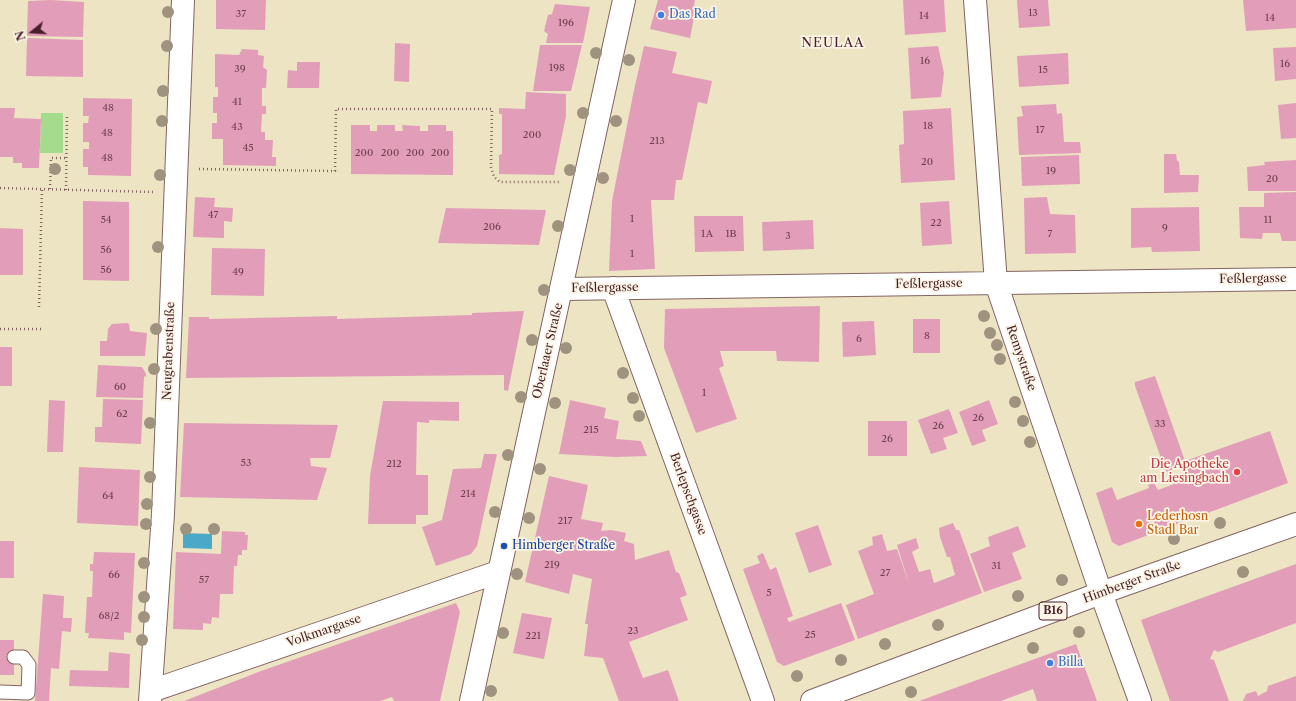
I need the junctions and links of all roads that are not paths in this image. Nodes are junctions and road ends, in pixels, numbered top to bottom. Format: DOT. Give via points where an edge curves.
graph roads {
  1 [pos="183,0"];
  2 [pos="624,0"];
  3 [pos="975,0"];
  4 [pos="1296,279"];
  5 [pos="996,283"];
  6 [pos="613,288"];
  7 [pos="562,289"];
  8 [pos="1296,524"];
  9 [pos="498,572"];
  10 [pos="1101,593"];
  11 [pos="14,657"];
  12 [pos="0,692"];
  13 [pos="150,696"];
  14 [pos="28,697"];
  15 [pos="472,701"];
  16 [pos="764,701"];
  17 [pos="812,701"];
  18 [pos="1140,701"];
  1 -- 13 [label="street, Neugrabenstraße" via="163,514"];
  2 -- 7 [label="street, Oberlaaer Straße"];
  3 -- 5 [label="street, Remystraße"];
  4 -- 5 [label="street, Feßlergasse"];
  5 -- 6 [label="street, Feßlergasse"];
  5 -- 10 [label="street, Remystraße"];
  6 -- 7 [label="street, Feßlergasse"];
  6 -- 16 [label="street, Berlepschgasse"];
  7 -- 9 [label="street, Oberlaaer Straße"];
  8 -- 10 [label="street, Himberger Straße / B16"];
  9 -- 13 [label="street, Volkmargasse"];
  9 -- 15 [label="street, Oberlaaer Straße"];
  10 -- 17 [label="street, Himberger Straße / B16"];
  10 -- 18 [label="street, Remystraße"];
  11 -- 14 [label="lane" via="23,657 29,665"];
  12 -- 14 [label="lane"];
}
